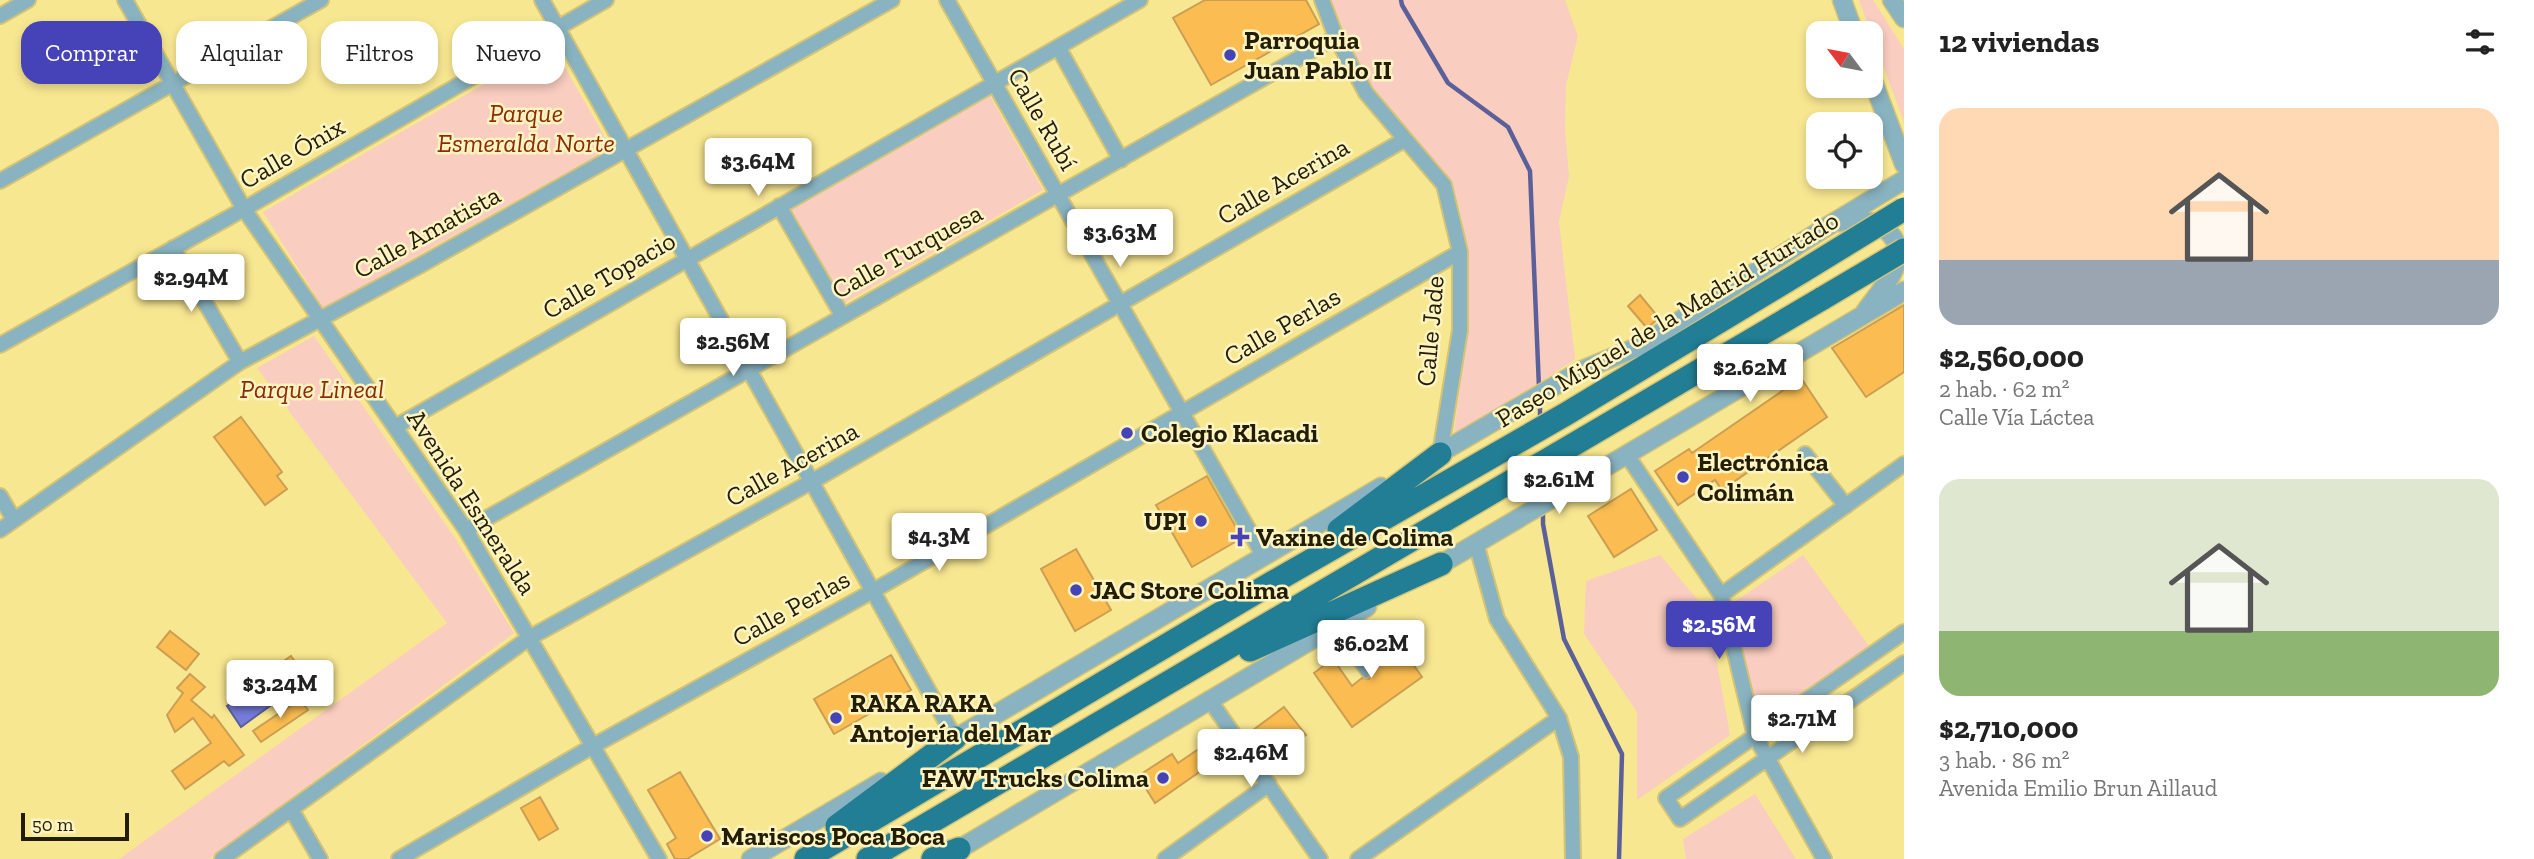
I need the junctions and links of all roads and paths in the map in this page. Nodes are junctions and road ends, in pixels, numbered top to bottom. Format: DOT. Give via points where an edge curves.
graph roads {
  1 [pos="28,0"];
  2 [pos="125,0"];
  3 [pos="321,0"];
  4 [pos="542,0"];
  5 [pos="606,0"];
  6 [pos="892,0"];
  7 [pos="947,0"];
  8 [pos="1140,0"];
  9 [pos="1322,0"];
  10 [pos="1842,0"];
  11 [pos="1892,0"];
  12 [pos="0,16"];
  13 [pos="1904,18"];
  14 [pos="553,21"];
  15 [pos="1850,21"];
  16 [pos="565,23"];
  17 [pos="1336,37"];
  18 [pos="565,42"];
  19 [pos="1058,47"];
  20 [pos="995,83"];
  21 [pos="460,84"];
  22 [pos="173,85"];
  23 [pos="1879,98"];
  24 [pos="1404,140"];
  25 [pos="626,150"];
  26 [pos="1121,160"];
  27 [pos="1904,164"];
  28 [pos="1904,180"];
  29 [pos="0,181"];
  30 [pos="1058,195"];
  31 [pos="779,206"];
  32 [pos="244,209"];
  33 [pos="1904,209"];
  34 [pos="1823,229"];
  35 [pos="173,248"];
  36 [pos="1904,250"];
  37 [pos="1460,252"];
  38 [pos="686,258"];
  39 [pos="1904,291"];
  40 [pos="1120,304"];
  41 [pos="842,315"];
  42 [pos="1861,317"];
  43 [pos="319,318"];
  44 [pos="0,345"];
  45 [pos="240,362"];
  46 [pos="748,369"];
  47 [pos="1182,412"];
  48 [pos="395,428"];
  49 [pos="1440,454"];
  50 [pos="1805,454"];
  51 [pos="1627,455"];
  52 [pos="1904,464"];
  53 [pos="811,482"];
  54 [pos="0,496"];
  55 [pos="1846,506"];
  56 [pos="14,520"];
  57 [pos="0,530"];
  58 [pos="466,530"];
  59 [pos="1476,543"];
  60 [pos="1263,555"];
  61 [pos="1441,564"];
  62 [pos="1270,584"];
  63 [pos="873,591"];
  64 [pos="1721,596"];
  65 [pos="1331,628"];
  66 [pos="1904,632"];
  67 [pos="529,638"];
  68 [pos="1904,663"];
  69 [pos="1366,674"];
  70 [pos="1144,697"];
  71 [pos="1209,699"];
  72 [pos="1559,718"];
  73 [pos="1755,736"];
  74 [pos="955,738"];
  75 [pos="593,746"];
  76 [pos="1767,758"];
  77 [pos="1269,785"];
  78 [pos="291,809"];
  79 [pos="956,856"];
  80 [pos="222,859"];
  81 [pos="320,859"];
  82 [pos="399,859"];
  83 [pos="659,859"];
  84 [pos="751,859"];
  85 [pos="793,859"];
  86 [pos="806,859"];
  87 [pos="868,859"];
  88 [pos="933,859"];
  89 [pos="1165,859"];
  90 [pos="1320,859"];
  91 [pos="1358,859"];
  92 [pos="1573,859"];
  93 [pos="1824,859"];
  1 -- 12 [label="street"];
  2 -- 22 [label="street, Avenida Esmeralda"];
  3 -- 22 [label="street"];
  4 -- 14 [label="street"];
  5 -- 16 [label="street, Calle Ónix"];
  6 -- 25 [label="street, Calle Amatista"];
  7 -- 20 [label="street, Calle Rubí"];
  8 -- 19 [label="street, Calle Topacio"];
  9 -- 17 [label="street, Calle Jade"];
  10 -- 15 [label="street"];
  11 -- 13 [label="street"];
  17 -- 24 [label="street, Calle Jade" via="1366,93"];
  17 -- 26 [label="street, Calle Turquesa"];
  18 -- 25 [label="street"];
  19 -- 20 [label="street, Calle Topacio"];
  19 -- 26 [label="street"];
  20 -- 30 [label="street, Calle Rubí"];
  20 -- 31 [label="street, Calle Topacio"];
  21 -- 32 [label="street, Calle Ónix"];
  22 -- 29 [label="street"];
  22 -- 32 [label="street, Avenida Esmeralda"];
  23 -- 27 [label="street"];
  24 -- 37 [label="street, Calle Jade" via="1444,185"];
  24 -- 40 [label="street, Calle Acerina"];
  25 -- 38 [label="street"];
  25 -- 43 [label="street, Calle Amatista"];
  26 -- 30 [label="street, Calle Turquesa"];
  28 -- 34 [label="street"];
  30 -- 40 [label="street, Calle Rubí"];
  30 -- 41 [label="street, Calle Turquesa"];
  31 -- 38 [label="street, Calle Topacio"];
  31 -- 41 [label="street"];
  32 -- 35 [label="street, Calle Ónix"];
  32 -- 43 [label="street, Avenida Esmeralda"];
  33 -- 62 [label="highway, Paseo Miguel de la Madrid Hurtado, bridge" via="1566,414"];
  34 -- 42 [label="street" via="1858,218 1873,222 1891,236 1898,254 1893,270"];
  34 -- 49 [label="street" via="1640,346 1580,371"];
  35 -- 44 [label="street, Calle Ónix"];
  35 -- 45 [label="street"];
  36 -- 70 [label="highway, bridge"];
  37 -- 47 [label="street, Calle Perlas"];
  37 -- 49 [label="street, Calle Jade" via="1460,330"];
  38 -- 46 [label="street"];
  38 -- 48 [label="street, Calle Topacio"];
  39 -- 42 [label="street"];
  40 -- 47 [label="street, Calle Rubí"];
  40 -- 53 [label="street, Calle Acerina"];
  41 -- 46 [label="street, Calle Turquesa"];
  42 -- 51 [label="street"];
  43 -- 45 [label="street, Calle Amatista"];
  43 -- 48 [label="street, Avenida Esmeralda"];
  45 -- 56 [label="street, Calle Amatista"];
  46 -- 53 [label="street"];
  46 -- 58 [label="street, Calle Turquesa"];
  47 -- 60 [label="street, Calle Rubí"];
  47 -- 63 [label="street, Calle Perlas"];
  48 -- 58 [label="street, Avenida Esmeralda"];
  49 -- 60 [label="street"];
  49 -- 62 [label="highway"];
  50 -- 55 [label="street"];
  51 -- 59 [label="street"];
  51 -- 64 [label="street"];
  52 -- 55 [label="street"];
  53 -- 63 [label="street"];
  53 -- 67 [label="street, Calle Acerina"];
  54 -- 56 [label="street"];
  55 -- 64 [label="street"];
  56 -- 57 [label="street, Calle Amatista"];
  58 -- 67 [label="street, Avenida Esmeralda"];
  59 -- 61 [label="street"];
  59 -- 72 [label="street" via="1497,619"];
  60 -- 74 [label="street"];
  61 -- 65 [label="street"];
  61 -- 70 [label="highway"];
  62 -- 86 [label="highway, Paseo Miguel de la Madrid Hurtado"];
  63 -- 74 [label="street"];
  63 -- 75 [label="street, Calle Perlas"];
  64 -- 73 [label="street"];
  65 -- 69 [label="lane"];
  65 -- 71 [label="street"];
  66 -- 73 [label="street"];
  67 -- 75 [label="street, Avenida Esmeralda"];
  67 -- 78 [label="street, Calle Acerina"];
  68 -- 76 [label="street"];
  70 -- 87 [label="highway"];
  71 -- 77 [label="street"];
  71 -- 79 [label="street"];
  72 -- 91 [label="street"];
  72 -- 92 [label="street" via="1571,757"];
  73 -- 76 [label="street"];
  73 -- 76 [label="street" via="1665,798 1680,820"];
  74 -- 84 [label="street"];
  74 -- 85 [label="highway"];
  75 -- 82 [label="street, Calle Perlas"];
  75 -- 83 [label="street, Avenida Esmeralda"];
  76 -- 93 [label="street"];
  77 -- 89 [label="street"];
  77 -- 90 [label="street"];
  78 -- 80 [label="street, Calle Acerina"];
  78 -- 81 [label="street"];
  79 -- 88 [label="highway"];
}
